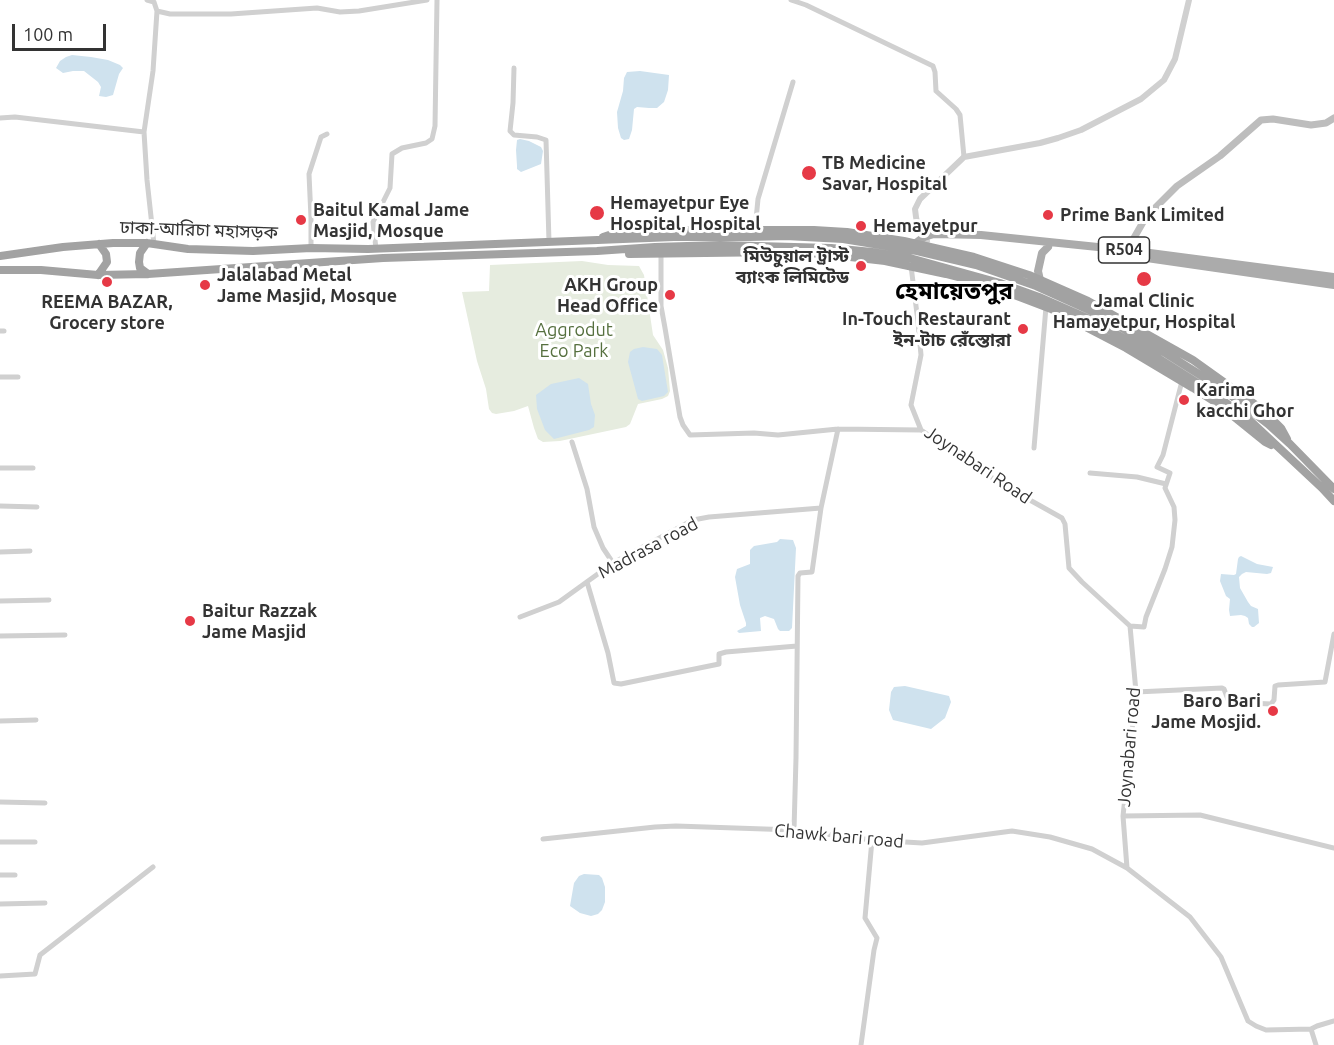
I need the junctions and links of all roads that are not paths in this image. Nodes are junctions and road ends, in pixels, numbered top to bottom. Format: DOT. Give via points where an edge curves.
graph roads {
  1 [pos="147,0"];
  2 [pos="427,0"];
  3 [pos="437,0"];
  4 [pos="791,0"];
  5 [pos="1190,0"];
  6 [pos="157,11"];
  7 [pos="514,68"];
  8 [pos="793,82"];
  9 [pos="0,118"];
  10 [pos="1334,118"];
  11 [pos="144,132"];
  12 [pos="327,135"];
  13 [pos="964,157"];
  14 [pos="755,230"];
  15 [pos="594,240"];
  16 [pos="923,241"];
  17 [pos="549,242"];
  18 [pos="99,244"];
  19 [pos="151,244"];
  20 [pos="1048,247"];
  21 [pos="311,248"];
  22 [pos="376,249"];
  23 [pos="597,251"];
  24 [pos="1127,253"];
  25 [pos="661,254"];
  26 [pos="0,256"];
  27 [pos="911,266"];
  28 [pos="0,270"];
  29 [pos="147,274"];
  30 [pos="98,275"];
  31 [pos="1334,277"];
  32 [pos="1040,280"];
  33 [pos="1334,285"];
  34 [pos="1046,307"];
  35 [pos="0,377"];
  36 [pos="18,377"];
  37 [pos="1182,381"];
  38 [pos="838,429"];
  39 [pos="921,429"];
  40 [pos="572,442"];
  41 [pos="1290,444"];
  42 [pos="1034,448"];
  43 [pos="1282,450"];
  44 [pos="0,468"];
  45 [pos="33,468"];
  46 [pos="1090,473"];
  47 [pos="1166,486"];
  48 [pos="1334,489"];
  49 [pos="1334,501"];
  50 [pos="0,506"];
  51 [pos="37,507"];
  52 [pos="821,508"];
  53 [pos="30,551"];
  54 [pos="0,552"];
  55 [pos="613,563"];
  56 [pos="587,582"];
  57 [pos="0,600"];
  58 [pos="49,600"];
  59 [pos="520,617"];
  60 [pos="1130,626"];
  61 [pos="1334,634"];
  62 [pos="65,635"];
  63 [pos="0,636"];
  64 [pos="797,646"];
  65 [pos="1136,692"];
  66 [pos="36,720"];
  67 [pos="0,721"];
  68 [pos="0,802"];
  69 [pos="45,803"];
  70 [pos="1123,816"];
  71 [pos="794,830"];
  72 [pos="543,839"];
  73 [pos="872,840"];
  74 [pos="0,842"];
  75 [pos="35,842"];
  76 [pos="1334,848"];
  77 [pos="153,867"];
  78 [pos="1127,868"];
  79 [pos="0,875"];
  80 [pos="15,875"];
  81 [pos="45,903"];
  82 [pos="0,904"];
  83 [pos="0,976"];
  84 [pos="1334,1021"];
  85 [pos="1311,1029"];
  86 [pos="861,1045"];
  87 [pos="1316,1045"];
  1 -- 6 [label="street" via="154,2"];
  2 -- 6 [label="street" via="340,12 317,8 231,14"];
  3 -- 22 [label="street" via="432,139 392,154 390,188 373,222"];
  4 -- 13 [label="street" via="933,66 936,91 960,115"];
  5 -- 13 [label="street" via="1175,59 1164,80 1141,99 1058,138"];
  6 -- 11 [label="street"];
  7 -- 17 [label="street" via="510,131 546,140"];
  8 -- 14 [label="street" via="758,199"];
  9 -- 11 [label="street"];
  10 -- 24 [label="main road" via="1311,125 1261,120 1177,186 1146,217"];
  11 -- 19 [label="street"];
  12 -- 21 [label="street" via="321,138 309,174"];
  13 -- 16 [label="street" via="920,199 915,210"];
  14 -- 15 [label="highway" via="615,233"];
  14 -- 16 [label="highway" via="846,232"];
  15 -- 17 [label="highway, ঢাকা-আরিচা মহাসড়ক"];
  15 -- 41 [label="highway, ঢাকা-আরিচা মহাসড়ক" via="786,236 843,239 976,265 1098,314 1224,390"];
  16 -- 20 [label="main road, R504" via="981,240"];
  16 -- 24 [label="main road, R504" via="934,234 981,235"];
  16 -- 32 [label="highway"];
  17 -- 22 [label="highway, ঢাকা-আরিচা মহাসড়ক"];
  18 -- 19 [label="highway, ঢাকা-আরিচা মহাসড়ক"];
  18 -- 26 [label="highway, ঢাকা-আরিচা মহাসড়ক"];
  18 -- 30 [label="highway" via="107,262"];
  19 -- 21 [label="highway, ঢাকা-আরিচা মহাসড়ক" via="228,251"];
  19 -- 29 [label="highway" via="140,254 140,268"];
  20 -- 24 [label="main road, R504"];
  20 -- 32 [label="main road" via="1042,253"];
  21 -- 22 [label="highway, ঢাকা-আরিচা মহাসড়ক"];
  23 -- 25 [label="highway"];
  23 -- 29 [label="highway, ঢাকা-আরিচা মহাসড়ক" via="382,258"];
  23 -- 43 [label="highway, ঢাকা-আরিচা মহাসড়ক" via="720,245 831,248 910,258 988,279 1089,319 1145,350 1245,416"];
  24 -- 31 [label="main road, R504"];
  24 -- 33 [label="main road, R504"];
  25 -- 27 [label="highway" via="824,254"];
  25 -- 38 [label="street" via="665,328 680,417 688,434 778,435"];
  27 -- 34 [label="highway" via="988,285"];
  27 -- 39 [label="street, Joynabari Road" via="921,355 911,405"];
  28 -- 30 [label="highway, ঢাকা-আরিচা মহাসড়ক"];
  29 -- 30 [label="highway, ঢাকা-আরিচা মহাসড়ক"];
  32 -- 41 [label="highway" via="1088,301 1193,360 1263,410"];
  34 -- 37 [label="highway" via="1095,330"];
  34 -- 42 [label="street"];
  35 -- 36 [label="street"];
  37 -- 43 [label="highway" via="1265,442"];
  37 -- 47 [label="street" via="1157,467 1170,473"];
  38 -- 39 [label="street"];
  38 -- 52 [label="street"];
  39 -- 60 [label="street, Joynabari Road" via="1003,485 1062,518 1069,568"];
  40 -- 55 [label="street" via="594,527"];
  41 -- 48 [label="highway, ঢাকা-আরিচা মহাসড়ক"];
  43 -- 49 [label="highway"];
  44 -- 45 [label="street"];
  46 -- 47 [label="street" via="1137,477"];
  47 -- 60 [label="street" via="1174,507 1172,547 1144,627"];
  50 -- 51 [label="street"];
  52 -- 55 [label="street, Madrasa road" via="693,520"];
  52 -- 64 [label="street" via="812,572 798,576"];
  53 -- 54 [label="street"];
  55 -- 56 [label="street, Madrasa road"];
  56 -- 59 [label="street, Madrasa road" via="559,602"];
  56 -- 64 [label="street" via="614,683 719,664 719,654 726,652"];
  57 -- 58 [label="street"];
  60 -- 65 [label="street, Joynabari road"];
  61 -- 65 [label="street" via="1325,682 1275,686 1271,704 1229,702 1222,687"];
  62 -- 63 [label="street"];
  64 -- 71 [label="street"];
  65 -- 70 [label="street, Joynabari road"];
  66 -- 67 [label="street"];
  68 -- 69 [label="street"];
  70 -- 76 [label="street" via="1200,815"];
  70 -- 78 [label="street, Joynabari road"];
  71 -- 72 [label="street, Chawk bari road" via="676,826"];
  71 -- 73 [label="street, Chawk bari road"];
  73 -- 78 [label="street, Chawk bari road" via="922,843 1012,831 1092,849"];
  73 -- 86 [label="street" via="865,918 877,938"];
  74 -- 75 [label="street"];
  77 -- 83 [label="street" via="40,955 35,974"];
  78 -- 85 [label="street, Chawk bari road" via="1190,917 1221,957 1248,1021 1266,1029"];
  79 -- 80 [label="street"];
  81 -- 82 [label="street"];
  84 -- 85 [label="street, Chawk bari road"];
  85 -- 87 [label="street"];
}
